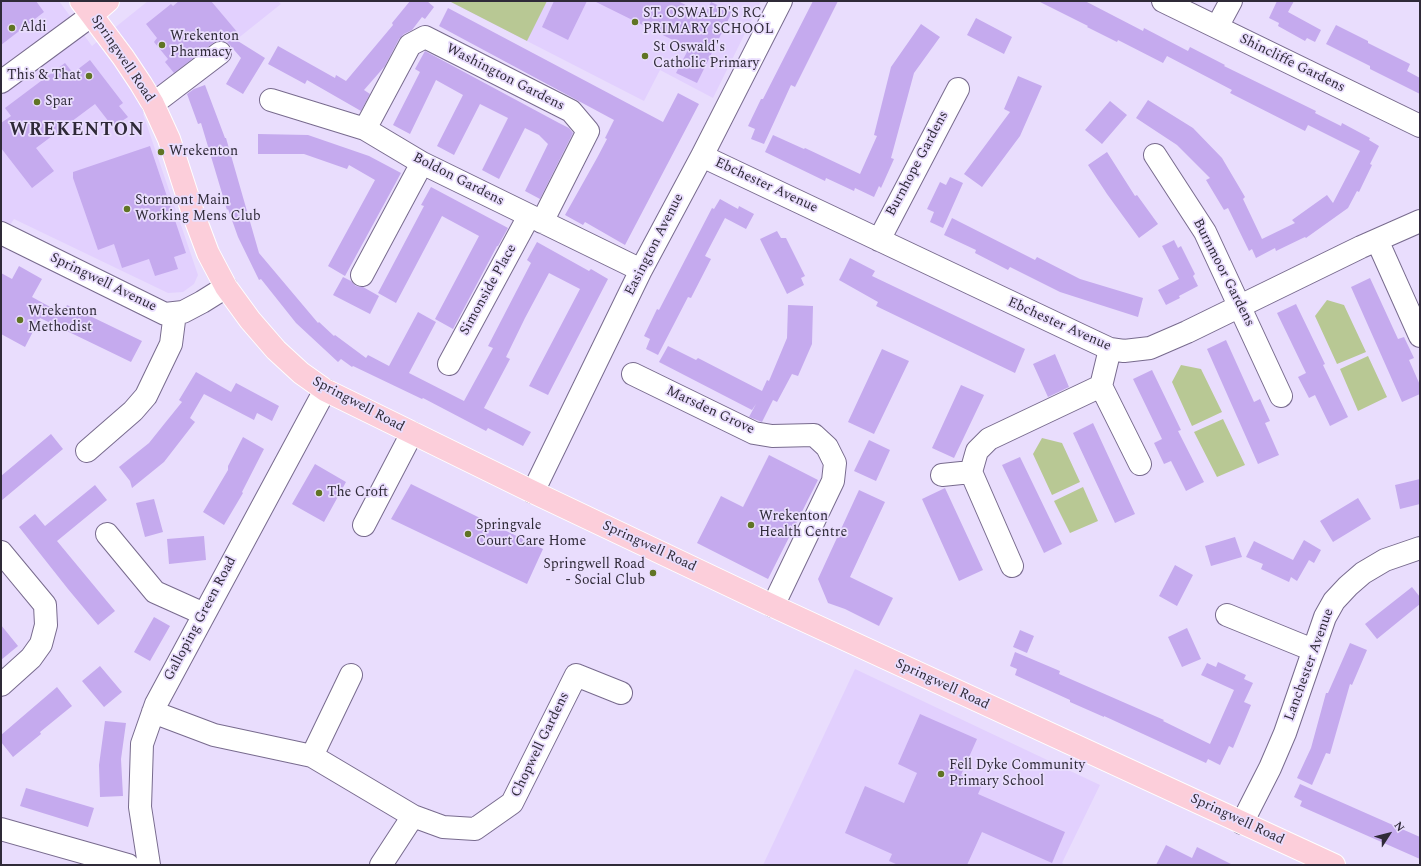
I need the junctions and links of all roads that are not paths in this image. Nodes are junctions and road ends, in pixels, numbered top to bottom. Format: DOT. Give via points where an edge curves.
graph roads {
  1 [pos="108,1"];
  2 [pos="782,1"];
  3 [pos="1164,1"];
  4 [pos="1231,1"];
  5 [pos="87,8"];
  6 [pos="1217,27"];
  7 [pos="220,53"];
  8 [pos="1,82"];
  9 [pos="958,89"];
  10 [pos="270,100"];
  11 [pos="153,104"];
  12 [pos="1420,126"];
  13 [pos="366,129"];
  14 [pos="1155,155"];
  15 [pos="702,156"];
  16 [pos="422,163"];
  17 [pos="536,219"];
  18 [pos="1420,221"];
  19 [pos="1,233"];
  20 [pos="879,240"];
  21 [pos="1377,240"];
  22 [pos="641,270"];
  23 [pos="362,275"];
  24 [pos="226,287"];
  25 [pos="1240,305"];
  26 [pos="175,313"];
  27 [pos="1420,336"];
  28 [pos="1110,349"];
  29 [pos="448,364"];
  30 [pos="633,374"];
  31 [pos="1101,386"];
  32 [pos="325,390"];
  33 [pos="1281,396"];
  34 [pos="412,433"];
  35 [pos="87,451"];
  36 [pos="1140,464"];
  37 [pos="971,472"];
  38 [pos="942,475"];
  39 [pos="533,492"];
  40 [pos="364,525"];
  41 [pos="107,534"];
  42 [pos="1420,548"];
  43 [pos="1,552"];
  44 [pos="1012,566"];
  45 [pos="773,606"];
  46 [pos="204,614"];
  47 [pos="1227,615"];
  48 [pos="1313,650"];
  49 [pos="351,675"];
  50 [pos="1,685"];
  51 [pos="621,693"];
  52 [pos="153,712"];
  53 [pos="312,756"];
  54 [pos="413,816"];
  55 [pos="1242,823"];
  56 [pos="1,829"];
  57 [pos="128,865"];
  58 [pos="149,865"];
  59 [pos="382,865"];
  60 [pos="1334,865"];
  1 -- 5 [label="main road"];
  2 -- 15 [label="street, Easington Avenue"];
  3 -- 6 [label="street, Shincliffe Gardens"];
  4 -- 6 [label="street"];
  5 -- 8 [label="street"];
  5 -- 11 [label="main road, Springwell Road" via="127,62"];
  6 -- 12 [label="street, Shincliffe Gardens"];
  7 -- 11 [label="street"];
  9 -- 20 [label="street, Burnhope Gardens"];
  10 -- 13 [label="street, Boldon Gardens"];
  11 -- 24 [label="main road, Springwell Road" via="169,139 208,253"];
  13 -- 16 [label="street, Boldon Gardens"];
  13 -- 17 [label="street, Washington Gardens" via="410,45 425,37 571,111 588,131"];
  14 -- 25 [label="street, Burnmoor Gardens" via="1205,232"];
  15 -- 20 [label="street, Ebchester Avenue"];
  15 -- 22 [label="street, Easington Avenue"];
  16 -- 17 [label="street, Boldon Gardens"];
  16 -- 23 [label="street"];
  17 -- 22 [label="street, Boldon Gardens"];
  17 -- 29 [label="street, Simonside Place"];
  18 -- 21 [label="street, Ebchester Avenue"];
  19 -- 26 [label="street, Springwell Avenue" via="165,314"];
  20 -- 28 [label="street, Ebchester Avenue"];
  21 -- 25 [label="street, Ebchester Avenue"];
  21 -- 27 [label="street"];
  22 -- 39 [label="street, Easington Avenue"];
  24 -- 26 [label="street, Springwell Avenue" via="183,312"];
  24 -- 32 [label="main road, Springwell Road" via="276,350 301,373"];
  25 -- 28 [label="street, Ebchester Avenue" via="1150,348 1124,351"];
  25 -- 33 [label="street, Burnmoor Gardens"];
  26 -- 35 [label="street" via="171,344 146,396 134,411"];
  28 -- 31 [label="street"];
  30 -- 45 [label="street, Marsden Grove" via="754,433 772,436 814,435 827,447 835,463 833,481"];
  31 -- 36 [label="street"];
  31 -- 37 [label="street" via="989,439 977,451"];
  32 -- 34 [label="main road, Springwell Road"];
  32 -- 46 [label="street, Galloping Green Road"];
  34 -- 39 [label="main road, Springwell Road"];
  34 -- 40 [label="street"];
  37 -- 38 [label="street"];
  37 -- 44 [label="street"];
  39 -- 45 [label="main road, Springwell Road"];
  41 -- 46 [label="street" via="155,592"];
  42 -- 48 [label="street, Lanchester Avenue" via="1385,560 1363,573 1348,586 1334,601 1325,617"];
  43 -- 50 [label="street" via="45,605 46,625 41,644 31,658"];
  45 -- 55 [label="main road, Springwell Road"];
  46 -- 52 [label="street, Galloping Green Road"];
  47 -- 48 [label="street"];
  48 -- 55 [label="street, Lanchester Avenue" via="1285,733"];
  49 -- 53 [label="street"];
  51 -- 54 [label="street, Chopwell Gardens" via="576,675 512,803 475,829 443,827"];
  52 -- 53 [label="street, Chopwell Gardens" via="214,735"];
  52 -- 58 [label="street, Galloping Green Road" via="142,744 140,807"];
  53 -- 54 [label="street, Chopwell Gardens"];
  54 -- 59 [label="street"];
  55 -- 60 [label="main road, Springwell Road"];
  56 -- 57 [label="street"];
}
